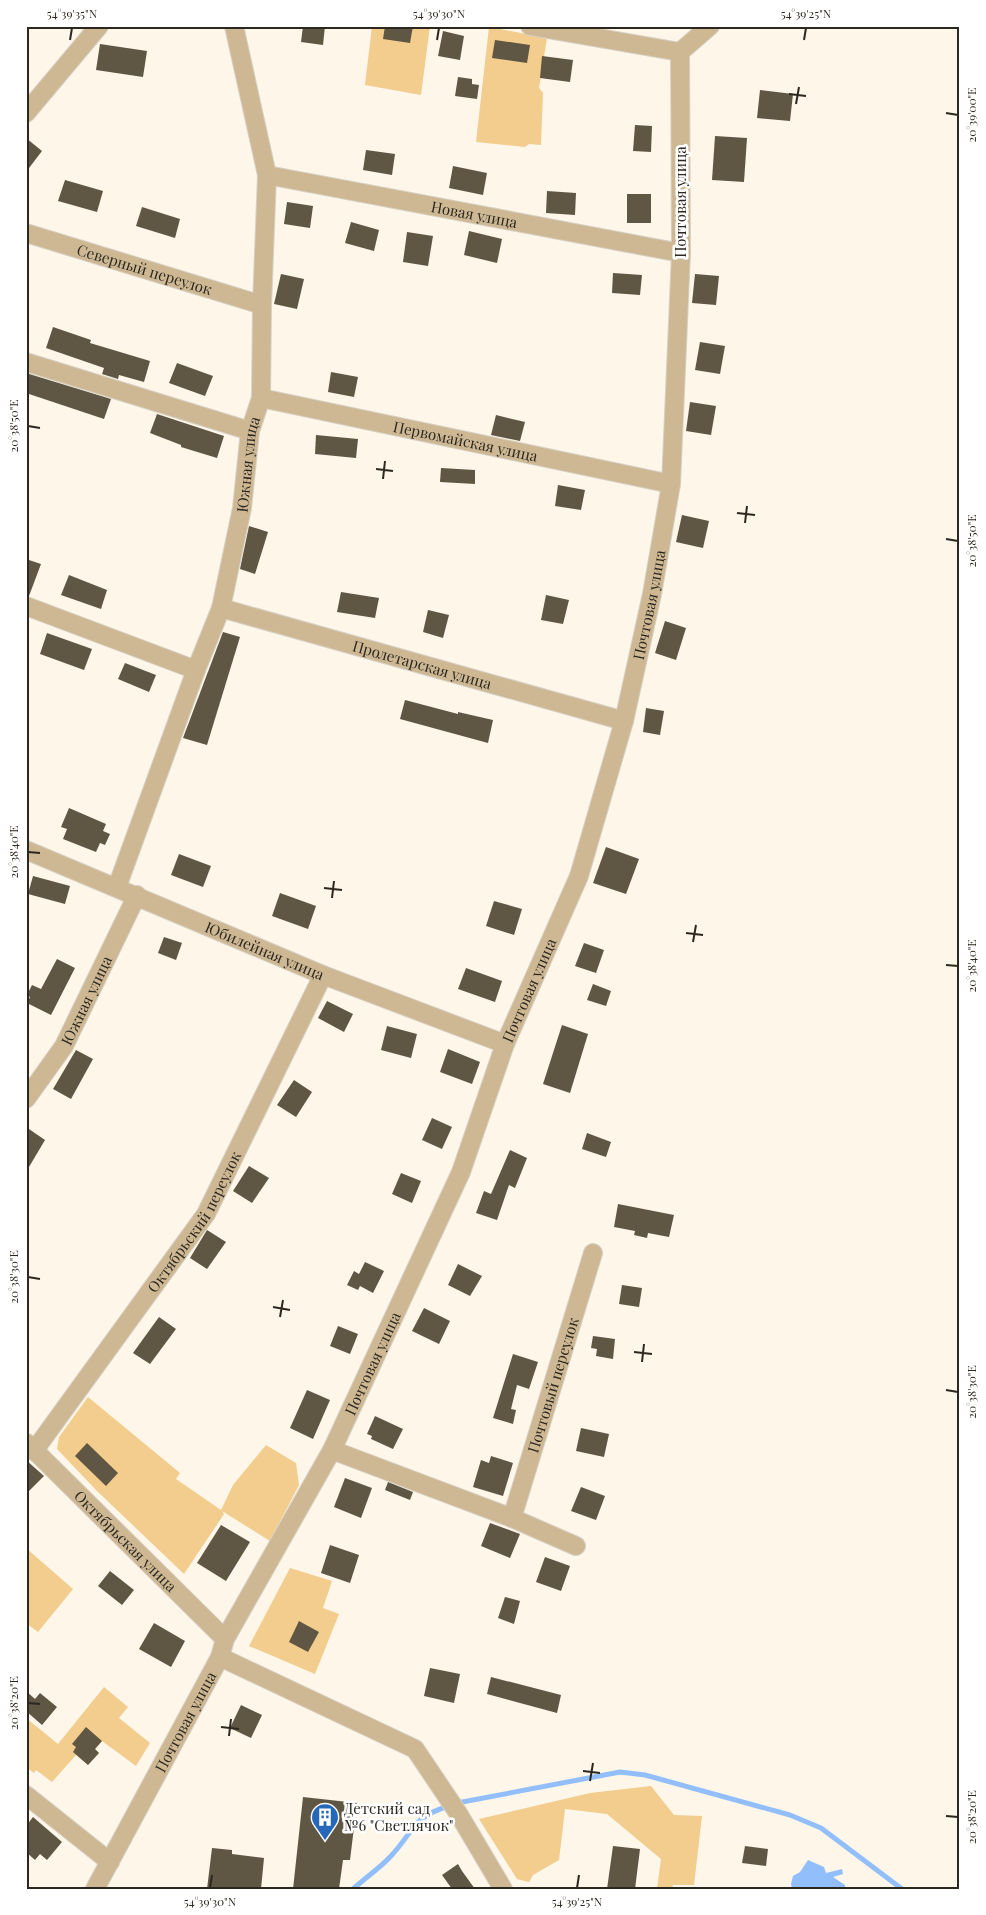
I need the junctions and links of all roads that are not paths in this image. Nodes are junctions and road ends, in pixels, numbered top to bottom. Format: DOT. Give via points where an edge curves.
graph roads {
  1 [pos="99,26"];
  2 [pos="234,26"];
  3 [pos="530,26"];
  4 [pos="710,26"];
  5 [pos="680,52"];
  6 [pos="26,113"];
  7 [pos="268,175"];
  8 [pos="26,234"];
  9 [pos="681,253"];
  10 [pos="262,306"];
  11 [pos="26,362"];
  12 [pos="261,398"];
  13 [pos="250,431"];
  14 [pos="671,484"];
  15 [pos="26,606"];
  16 [pos="221,608"];
  17 [pos="196,670"];
  18 [pos="624,721"];
  19 [pos="26,850"];
  20 [pos="117,887"];
  21 [pos="137,895"];
  22 [pos="323,976"];
  23 [pos="505,1044"];
  24 [pos="26,1099"];
  25 [pos="593,1252"];
  26 [pos="30,1447"];
  27 [pos="332,1450"];
  28 [pos="512,1518"];
  29 [pos="576,1546"];
  30 [pos="225,1639"];
  31 [pos="220,1657"];
  32 [pos="26,1795"];
  33 [pos="110,1862"];
  34 [pos="95,1889"];
  35 [pos="503,1889"];
  1 -- 6 [label="street"];
  2 -- 7 [label="street, Южная улица"];
  3 -- 5 [label="street"];
  4 -- 5 [label="street"];
  5 -- 9 [label="street, Почтовая улица"];
  7 -- 9 [label="street, Новая улица"];
  7 -- 10 [label="street, Южная улица"];
  8 -- 10 [label="street, Северный переулок"];
  9 -- 14 [label="street, Почтовая улица"];
  10 -- 12 [label="street, Южная улица"];
  11 -- 13 [label="street"];
  12 -- 13 [label="street, Южная улица"];
  12 -- 14 [label="street, Первомайская улица"];
  13 -- 16 [label="street, Южная улица" via="242,508"];
  14 -- 18 [label="street, Почтовая улица" via="652,594"];
  15 -- 17 [label="street"];
  16 -- 17 [label="street, Южная улица"];
  16 -- 18 [label="street, Пролетарская улица"];
  17 -- 20 [label="street, Южная улица"];
  18 -- 23 [label="street, Почтовая улица" via="579,876"];
  19 -- 20 [label="street, Юбилейная улица"];
  20 -- 21 [label="street, Юбилейная улица"];
  21 -- 22 [label="street, Юбилейная улица"];
  21 -- 24 [label="street, Южная улица" via="64,1046"];
  22 -- 23 [label="street, Юбилейная улица"];
  22 -- 26 [label="street, Октябрьский переулок" via="206,1214"];
  23 -- 27 [label="street, Почтовая улица" via="461,1172"];
  25 -- 28 [label="street, Почтовый переулок"];
  26 -- 30 [label="street, Октябрьская улица"];
  27 -- 28 [label="street"];
  27 -- 30 [label="street, Почтовая улица"];
  28 -- 29 [label="street"];
  30 -- 31 [label="street, Почтовая улица"];
  31 -- 33 [label="street, Почтовая улица"];
  31 -- 35 [label="street" via="415,1749"];
  32 -- 33 [label="street"];
  33 -- 34 [label="street, Почтовая улица"];
}
